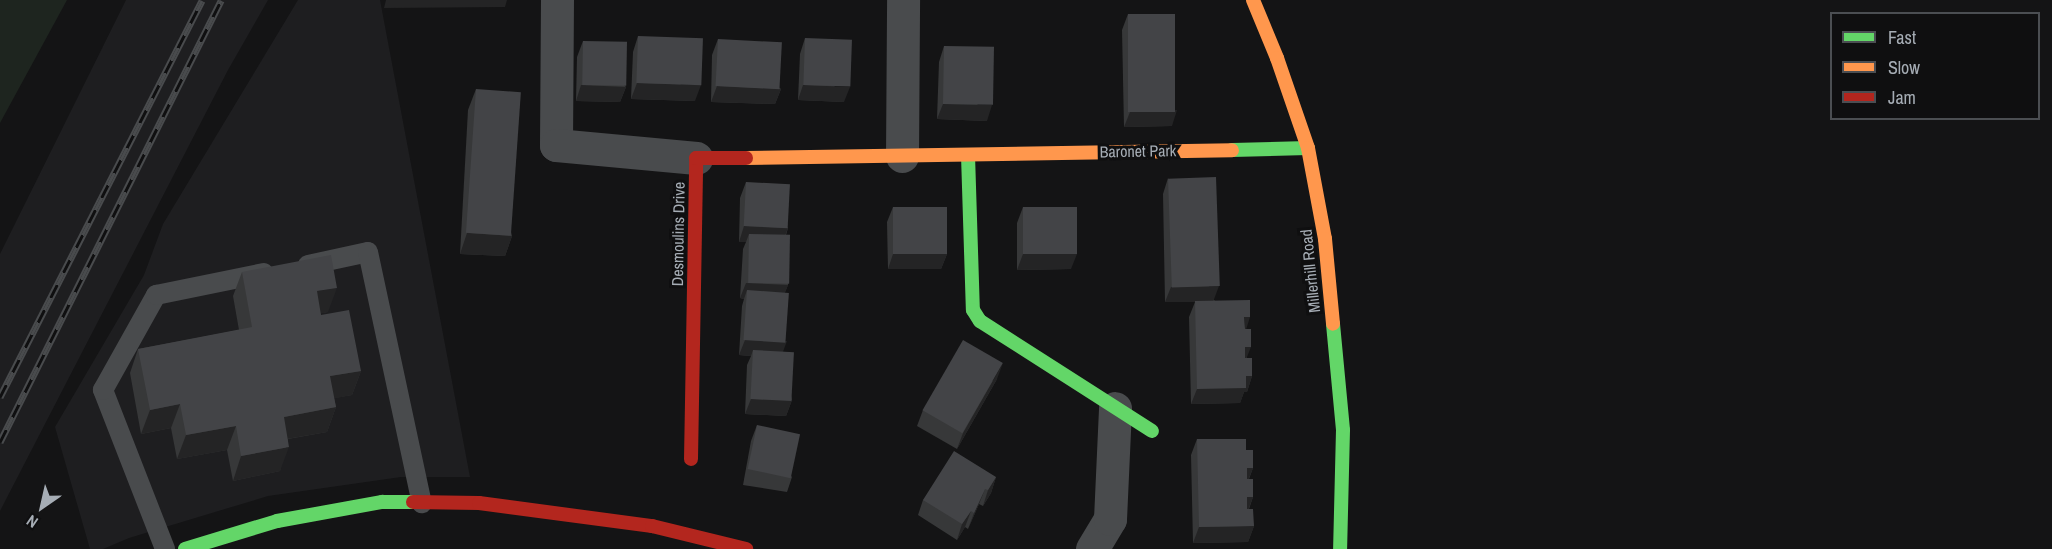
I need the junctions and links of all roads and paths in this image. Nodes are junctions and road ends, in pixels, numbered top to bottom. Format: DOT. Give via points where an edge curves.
graph roads {
  1 [pos="556,0"];
  2 [pos="903,0"];
  3 [pos="1253,0"];
  4 [pos="1308,148"];
  5 [pos="968,155"];
  6 [pos="902,156"];
  7 [pos="696,158"];
  8 [pos="1115,408"];
  9 [pos="1152,431"];
  10 [pos="692,459"];
  11 [pos="422,503"];
  12 [pos="203,546"];
  13 [pos="165,549"];
  14 [pos="746,549"];
  15 [pos="1092,549"];
  16 [pos="1340,549"];
  1 -- 7 [label="street" via="556,145"];
  2 -- 6 [label="street"];
  3 -- 4 [label="street, Millerhill Road"];
  4 -- 5 [label="street, Baronet Park"];
  4 -- 16 [label="street, Millerhill Road" via="1324,239 1343,430"];
  5 -- 6 [label="street, Baronet Park"];
  5 -- 8 [label="street" via="972,310 980,321"];
  6 -- 7 [label="street, Baronet Park"];
  7 -- 10 [label="street, Desmoulins Drive"];
  8 -- 9 [label="street"];
  8 -- 15 [label="street" via="1110,519"];
  11 -- 12 [label="street" via="382,502 277,521"];
  11 -- 13 [label="lane" via="368,252 156,295 103,390"];
  11 -- 14 [label="street" via="479,503 652,526"];
}
